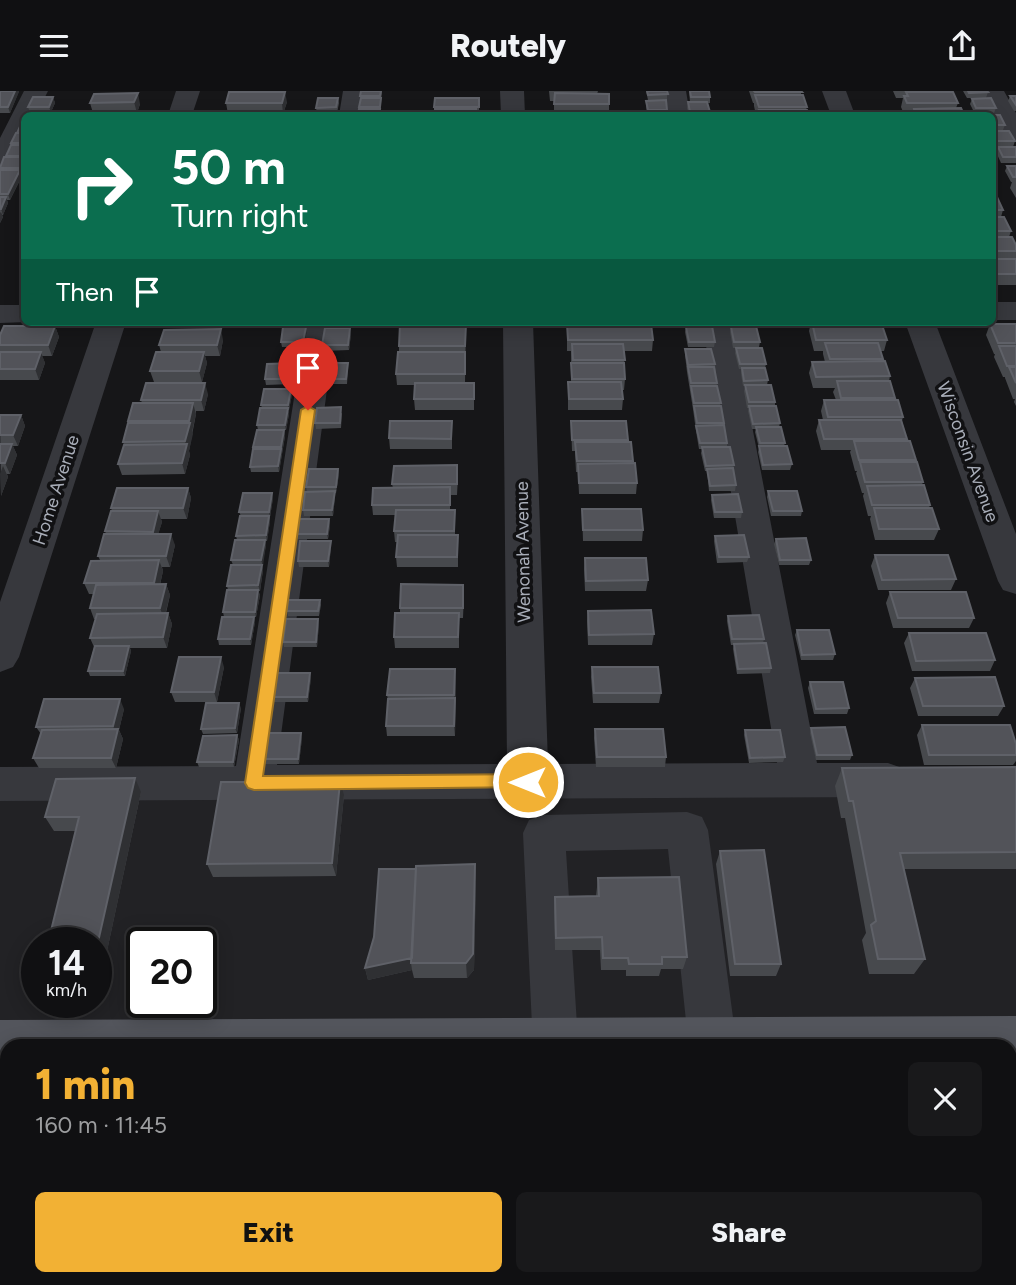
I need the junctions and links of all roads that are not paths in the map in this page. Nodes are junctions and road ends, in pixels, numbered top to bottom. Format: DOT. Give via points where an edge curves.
graph roads {
  1 [pos="36,91"];
  2 [pos="188,91"];
  3 [pos="355,91"];
  4 [pos="512,91"];
  5 [pos="674,91"];
  6 [pos="834,91"];
  7 [pos="992,91"];
  8 [pos="26,112"];
  9 [pos="181,112"];
  10 [pos="352,112"];
  11 [pos="513,112"];
  12 [pos="678,112"];
  13 [pos="843,112"];
  14 [pos="21,121"];
  15 [pos="1016,135"];
  16 [pos="0,163"];
  17 [pos="996,311"];
  18 [pos="1016,311"];
  19 [pos="0,314"];
  20 [pos="21,314"];
  21 [pos="110,326"];
  22 [pos="320,326"];
  23 [pos="518,326"];
  24 [pos="718,326"];
  25 [pos="921,326"];
  26 [pos="1016,581"];
  27 [pos="0,657"];
  28 [pos="800,780"];
  29 [pos="921,780"];
  30 [pos="528,782"];
  31 [pos="254,783"];
  32 [pos="0,784"];
  33 [pos="554,1039"];
  34 [pos="712,1039"];
  1 -- 8 [label="street"];
  2 -- 9 [label="street"];
  3 -- 10 [label="street"];
  4 -- 11 [label="street"];
  5 -- 12 [label="street"];
  6 -- 13 [label="street"];
  7 -- 15 [label="street"];
  14 -- 16 [label="street"];
  17 -- 18 [label="street"];
  19 -- 20 [label="street"];
  21 -- 27 [label="street, Home Avenue"];
  22 -- 31 [label="street"];
  23 -- 30 [label="street, Wenonah Avenue"];
  24 -- 28 [label="street"];
  25 -- 26 [label="street, Wisconsin Avenue"];
  28 -- 29 [label="street"];
  28 -- 30 [label="street"];
  30 -- 31 [label="street"];
  31 -- 32 [label="street"];
  33 -- 34 [label="street" via="544,834 687,830"];
}
